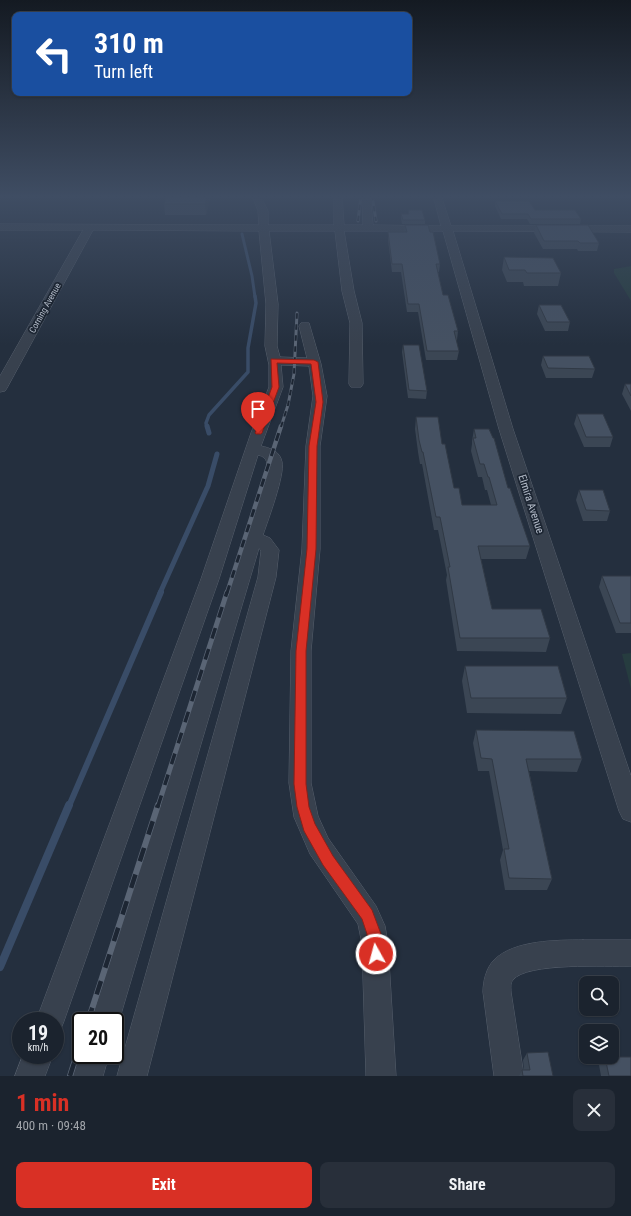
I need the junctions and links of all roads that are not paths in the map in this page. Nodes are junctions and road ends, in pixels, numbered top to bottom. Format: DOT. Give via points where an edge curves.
graph roads {
  1 [pos="80,245"];
  2 [pos="266,245"];
  3 [pos="341,245"];
  4 [pos="453,245"];
  5 [pos="305,326"];
  6 [pos="274,361"];
  7 [pos="314,362"];
  8 [pos="356,384"];
  9 [pos="0,388"];
  10 [pos="253,450"];
  11 [pos="254,537"];
  12 [pos="625,776"];
  13 [pos="631,811"];
  14 [pos="631,953"];
  15 [pos="53,1012"];
  16 [pos="108,1012"];
  17 [pos="35,1064"];
  18 [pos="91,1064"];
  19 [pos="30,1076"];
  20 [pos="88,1076"];
  21 [pos="132,1076"];
  22 [pos="381,1076"];
  23 [pos="510,1076"];
  1 -- 9 [label="street, Corning Avenue"];
  2 -- 6 [label="street" via="272,304 271,346"];
  3 -- 8 [label="street" via="356,323"];
  4 -- 12 [label="street, Elmira Avenue" via="506,429"];
  5 -- 7 [label="street"];
  6 -- 7 [label="street"];
  6 -- 10 [label="street" via="276,387"];
  7 -- 22 [label="street" via="320,402 313,446 311,549 301,651 300,784 306,817 319,846 372,926 377,963"];
  10 -- 11 [label="street" via="270,454 275,463"];
  10 -- 15 [label="street" via="210,579"];
  11 -- 16 [label="street"];
  11 -- 21 [label="street" via="264,542 270,550 267,577"];
  12 -- 13 [label="street, Elmira Avenue"];
  14 -- 23 [label="street" via="528,957 504,969 498,978 497,992"];
  17 -- 19 [label="street"];
  18 -- 20 [label="street"];
}
